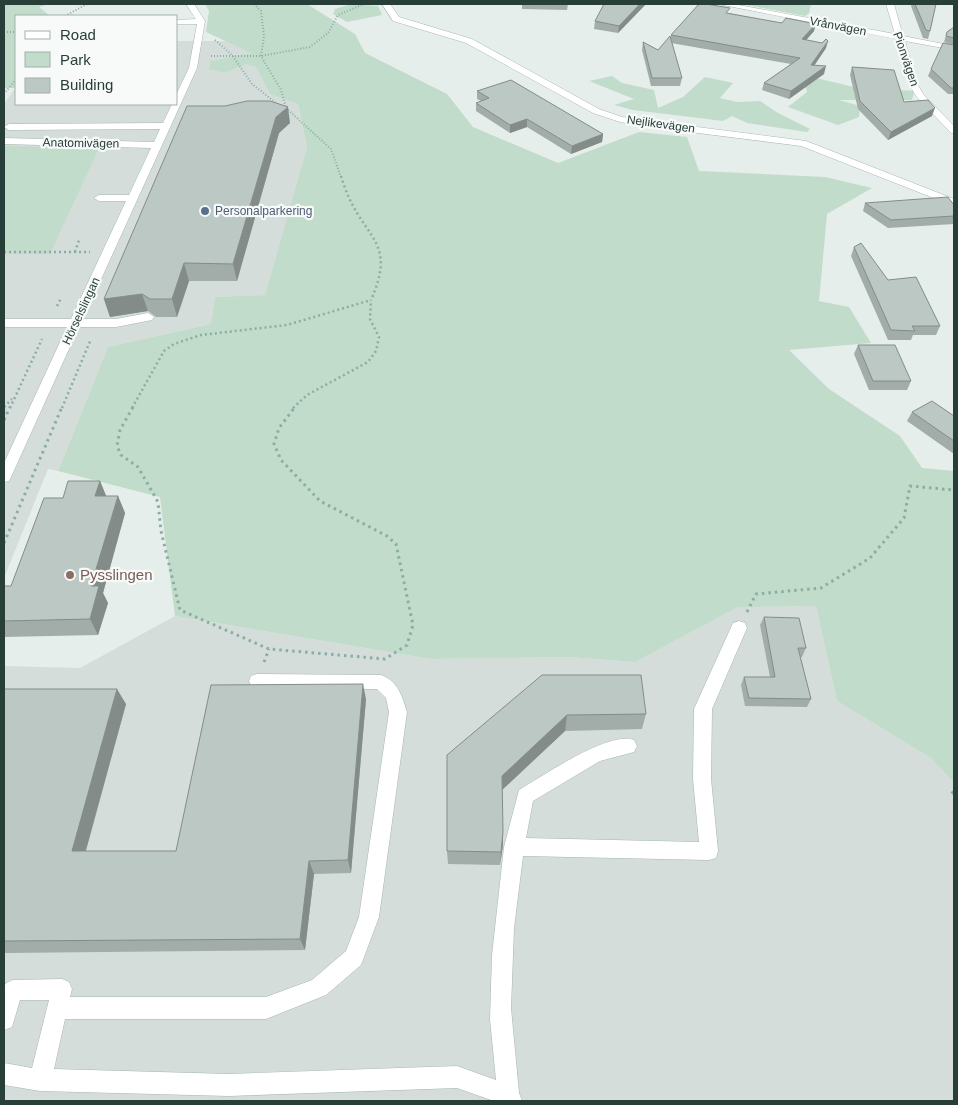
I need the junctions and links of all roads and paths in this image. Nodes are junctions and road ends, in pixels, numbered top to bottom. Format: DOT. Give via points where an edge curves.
graph roads {
  1 [pos="88,4"];
  2 [pos="190,4"];
  3 [pos="254,4"];
  4 [pos="364,4"];
  5 [pos="386,4"];
  6 [pos="722,4"];
  7 [pos="890,4"];
  8 [pos="67,15"];
  9 [pos="201,21"];
  10 [pos="178,22"];
  11 [pos="200,32"];
  12 [pos="898,38"];
  13 [pos="954,48"];
  14 [pos="232,55"];
  15 [pos="196,56"];
  16 [pos="261,56"];
  17 [pos="15,81"];
  18 [pos="4,94"];
  19 [pos="178,104"];
  20 [pos="178,105"];
  21 [pos="286,108"];
  22 [pos="171,121"];
  23 [pos="9,127"];
  24 [pos="954,131"];
  25 [pos="4,141"];
  26 [pos="158,145"];
  27 [pos="99,198"];
  28 [pos="133,198"];
  29 [pos="954,203"];
  30 [pos="79,240"];
  31 [pos="4,252"];
  32 [pos="75,252"];
  33 [pos="108,252"];
  34 [pos="61,298"];
  35 [pos="371,300"];
  36 [pos="148,317"];
  37 [pos="4,323"];
  38 [pos="50,323"];
  39 [pos="75,323"];
  40 [pos="15,397"];
  41 [pos="4,406"];
  42 [pos="4,420"];
  43 [pos="4,477"];
  44 [pos="954,490"];
  45 [pos="739,628"];
  46 [pos="257,681"];
  47 [pos="628,746"];
  48 [pos="513,847"];
  49 [pos="57,1008"];
  50 [pos="4,1019"];
  51 [pos="4,1074"];
  52 [pos="40,1080"];
  53 [pos="510,1098"];
  1 -- 8 [label="path"];
  2 -- 9 [label="street"];
  3 -- 16 [label="path" via="261,11 264,36"];
  4 -- 16 [label="path" via="338,15 328,33 310,47"];
  5 -- 29 [label="street, Nejlikevägen" via="396,18 469,41 596,111 650,124 803,143"];
  6 -- 12 [label="street, Vrånvägen"];
  7 -- 12 [label="street, Pionvägen"];
  9 -- 10 [label="street"];
  9 -- 11 [label="street, Hörselslingan"];
  11 -- 14 [label="path"];
  11 -- 15 [label="street, Hörselslingan"];
  12 -- 13 [label="street, Vrånvägen"];
  12 -- 24 [label="street, Pionvägen" via="908,73 920,96"];
  14 -- 15 [label="path"];
  14 -- 16 [label="path"];
  14 -- 21 [label="path" via="252,84"];
  15 -- 19 [label="street, Hörselslingan"];
  16 -- 21 [label="path" via="281,90"];
  17 -- 18 [label="path"];
  20 -- 22 [label="street, Hörselslingan"];
  21 -- 35 [label="path" via="331,149 349,198 378,245 382,265"];
  22 -- 23 [label="street"];
  22 -- 26 [label="street, Hörselslingan"];
  25 -- 26 [label="street, Anatomivägen"];
  26 -- 28 [label="street, Hörselslingan"];
  27 -- 28 [label="street"];
  28 -- 33 [label="street, Hörselslingan"];
  30 -- 32 [label="path"];
  31 -- 32 [label="path"];
  32 -- 33 [label="path"];
  33 -- 39 [label="street, Hörselslingan"];
  34 -- 38 [label="path"];
  35 -- 35 [label="path" via="370,319 379,337 376,351 368,362 307,395 279,428 274,444 281,460 320,501 388,536 396,544 413,625 407,645 385,659 269,649 180,610 161,531 158,502 138,467 121,455 117,446 120,430 164,351 181,341 304,321 321,313"];
  36 -- 39 [label="street" via="116,323"];
  37 -- 38 [label="street"];
  38 -- 39 [label="street"];
  38 -- 40 [label="path"];
  39 -- 43 [label="street, Hörselslingan"];
  40 -- 41 [label="path"];
  40 -- 42 [label="path"];
  44 -- 45 [label="path" via="910,486 904,518 870,558 821,588 756,594"];
  45 -- 48 [label="street" via="703,709 702,779 709,852"];
  46 -- 49 [label="street" via="381,682 394,694 398,712 369,917 354,958 318,988 266,1008"];
  47 -- 48 [label="street" via="596,754 525,796"];
  48 -- 53 [label="street" via="500,1009"];
  49 -- 50 [label="street" via="62,989 13,990"];
  49 -- 52 [label="street"];
  51 -- 52 [label="street"];
  52 -- 53 [label="street" via="229,1085 458,1078"];
}
